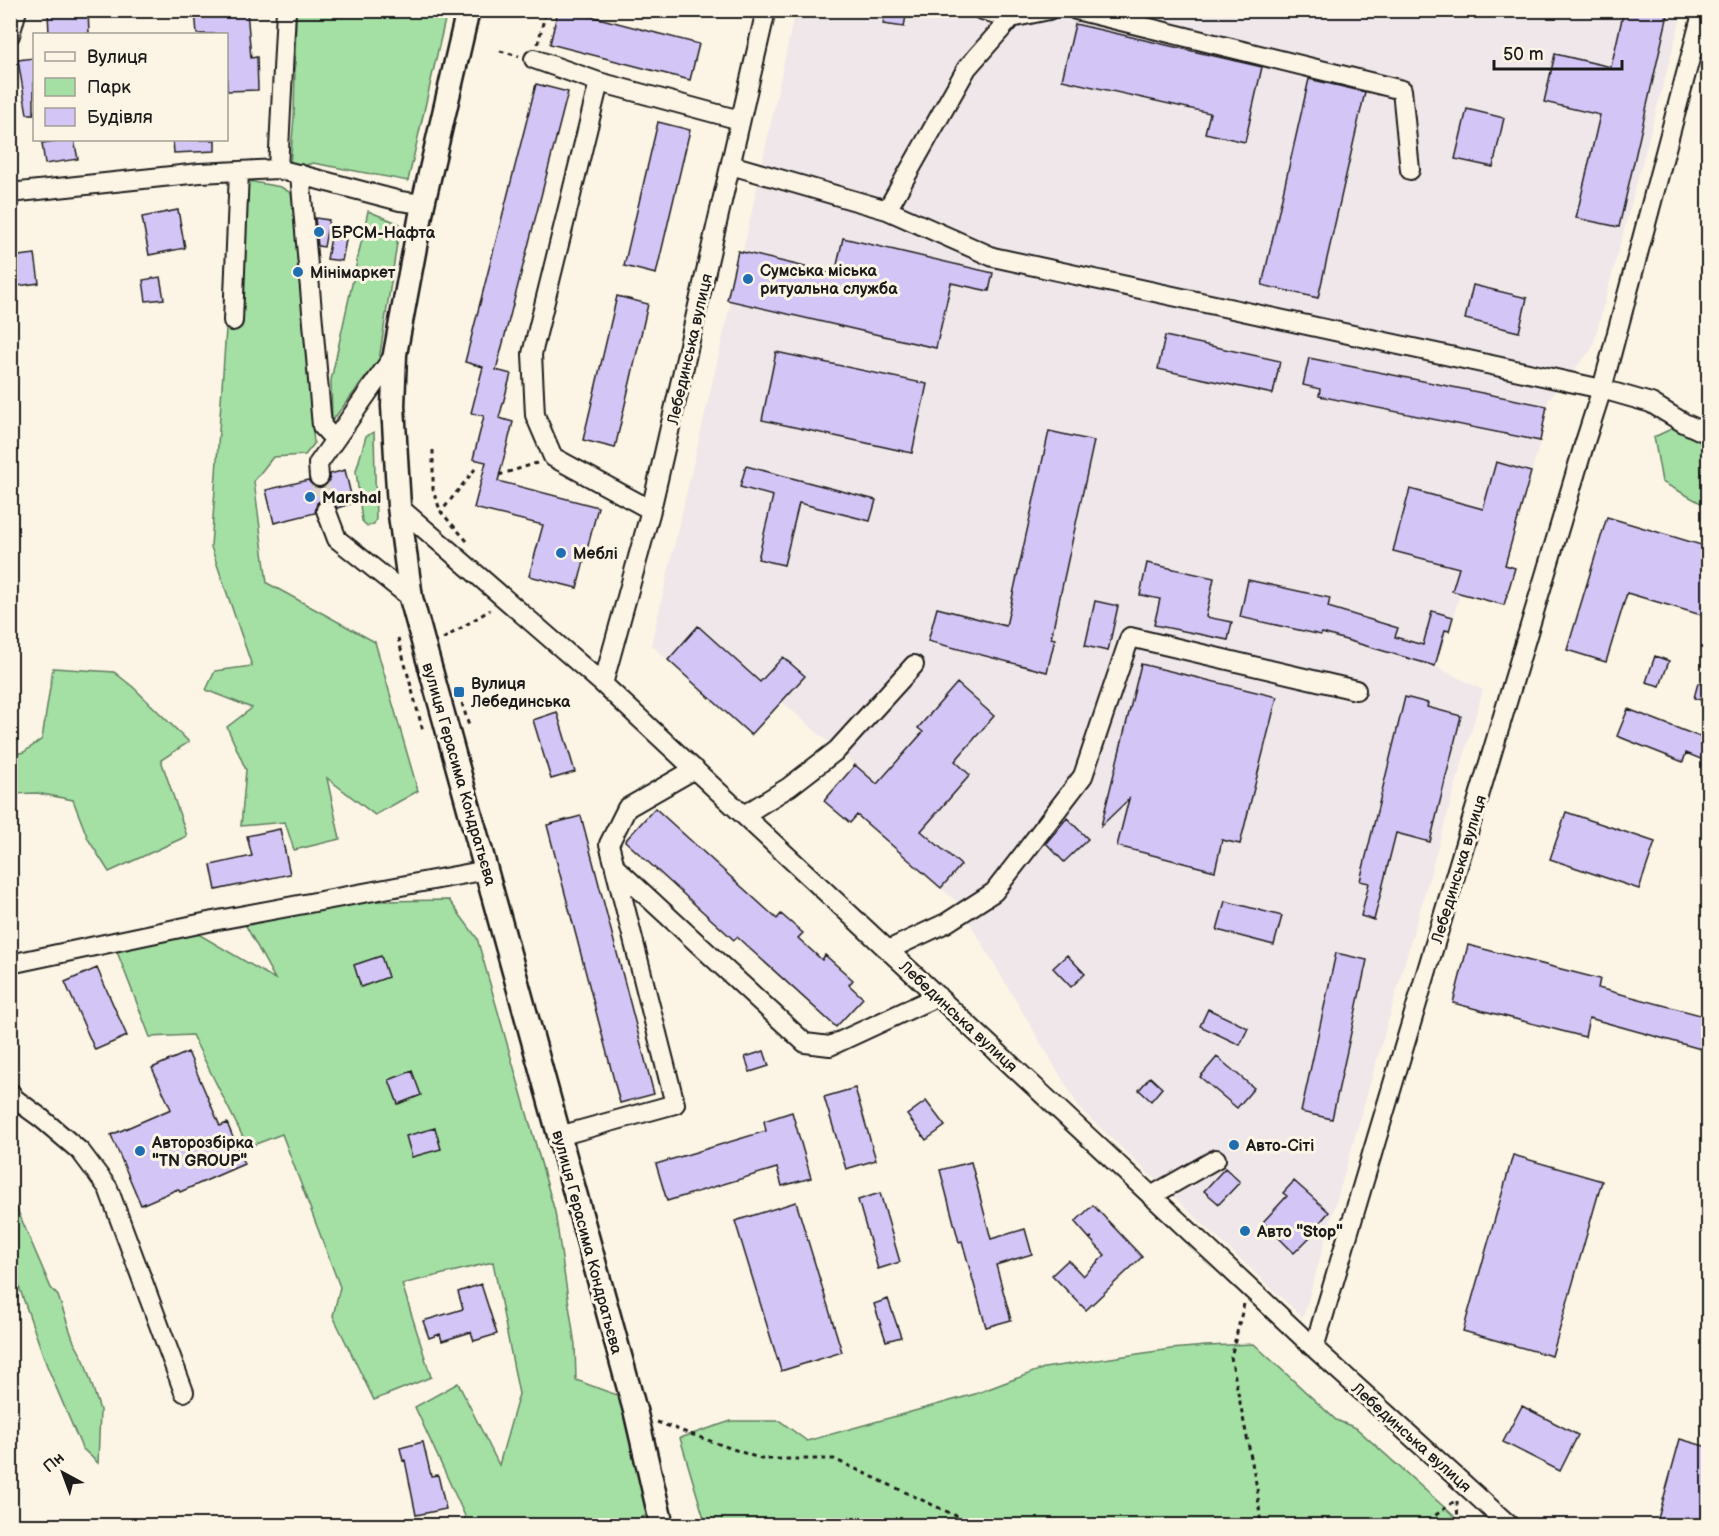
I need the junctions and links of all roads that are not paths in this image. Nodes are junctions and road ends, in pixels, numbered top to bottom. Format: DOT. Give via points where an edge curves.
graph roads {
  1 [pos="17,10"];
  2 [pos="286,10"];
  3 [pos="468,10"];
  4 [pos="766,10"];
  5 [pos="982,10"];
  6 [pos="1049,10"];
  7 [pos="1076,10"];
  8 [pos="1702,10"];
  9 [pos="1012,14"];
  10 [pos="10,35"];
  11 [pos="534,59"];
  12 [pos="599,82"];
  13 [pos="740,120"];
  14 [pos="731,165"];
  15 [pos="278,169"];
  16 [pos="1410,170"];
  17 [pos="239,171"];
  18 [pos="300,174"];
  19 [pos="10,193"];
  20 [pos="423,204"];
  21 [pos="887,210"];
  22 [pos="233,321"];
  23 [pos="395,354"];
  24 [pos="1602,389"];
  25 [pos="1708,434"];
  26 [pos="334,439"];
  27 [pos="319,477"];
  28 [pos="399,507"];
  29 [pos="326,510"];
  30 [pos="651,510"];
  31 [pos="411,598"];
  32 [pos="914,665"];
  33 [pos="603,684"];
  34 [pos="1356,690"];
  35 [pos="695,769"];
  36 [pos="744,815"];
  37 [pos="615,867"];
  38 [pos="486,870"];
  39 [pos="888,950"];
  40 [pos="10,964"];
  41 [pos="938,996"];
  42 [pos="10,1092"];
  43 [pos="559,1136"];
  44 [pos="1216,1159"];
  45 [pos="1151,1196"];
  46 [pos="1314,1348"];
  47 [pos="184,1392"];
  48 [pos="662,1526"];
  49 [pos="1510,1526"];
  1 -- 10 [label="street"];
  2 -- 15 [label="street"];
  3 -- 20 [label="main road, вулиця Герасима Кондратьєва"];
  4 -- 13 [label="street, Лебединська вулиця"];
  5 -- 9 [label="street"];
  6 -- 9 [label="street"];
  7 -- 16 [label="street" via="1402,90"];
  8 -- 24 [label="street, Лебединська вулиця"];
  9 -- 21 [label="street" via="967,68"];
  11 -- 12 [label="street"];
  12 -- 13 [label="street"];
  12 -- 30 [label="street" via="532,354 535,415 553,458"];
  13 -- 14 [label="street, Лебединська вулиця"];
  14 -- 21 [label="street"];
  14 -- 30 [label="street, Лебединська вулиця"];
  15 -- 17 [label="street"];
  15 -- 18 [label="street"];
  17 -- 19 [label="street"];
  17 -- 22 [label="street"];
  18 -- 20 [label="street"];
  18 -- 26 [label="street" via="322,426"];
  20 -- 23 [label="main road, вулиця Герасима Кондратьєва"];
  21 -- 24 [label="street" via="993,257"];
  23 -- 26 [label="street"];
  23 -- 28 [label="main road, вулиця Герасима Кондратьєва" via="393,406"];
  24 -- 25 [label="street" via="1651,403"];
  24 -- 46 [label="street, Лебединська вулиця"];
  26 -- 27 [label="street" via="318,464"];
  28 -- 31 [label="main road, вулиця Герасима Кондратьєва"];
  28 -- 33 [label="street, Лебединська вулиця"];
  29 -- 31 [label="street" via="337,539"];
  30 -- 33 [label="street, Лебединська вулиця"];
  31 -- 38 [label="main road, вулиця Герасима Кондратьєва"];
  32 -- 36 [label="street" via="837,750"];
  33 -- 35 [label="street, Лебединська вулиця"];
  34 -- 39 [label="street" via="1130,637 1083,776 1025,852 994,892 946,923"];
  35 -- 36 [label="street, Лебединська вулиця"];
  35 -- 37 [label="street" via="627,808 609,844"];
  36 -- 39 [label="street, Лебединська вулиця"];
  37 -- 41 [label="street" via="805,1043 830,1046"];
  37 -- 43 [label="street" via="675,1104"];
  38 -- 40 [label="street"];
  38 -- 43 [label="main road, вулиця Герасима Кондратьєва"];
  39 -- 41 [label="street, Лебединська вулиця"];
  41 -- 45 [label="street, Лебединська вулиця"];
  42 -- 47 [label="street" via="81,1152 108,1188"];
  43 -- 48 [label="main road, вулиця Герасима Кондратьєва" via="636,1414"];
  44 -- 45 [label="street"];
  45 -- 46 [label="street, Лебединська вулиця"];
  46 -- 49 [label="street, Лебединська вулиця" via="1463,1494"];
}
